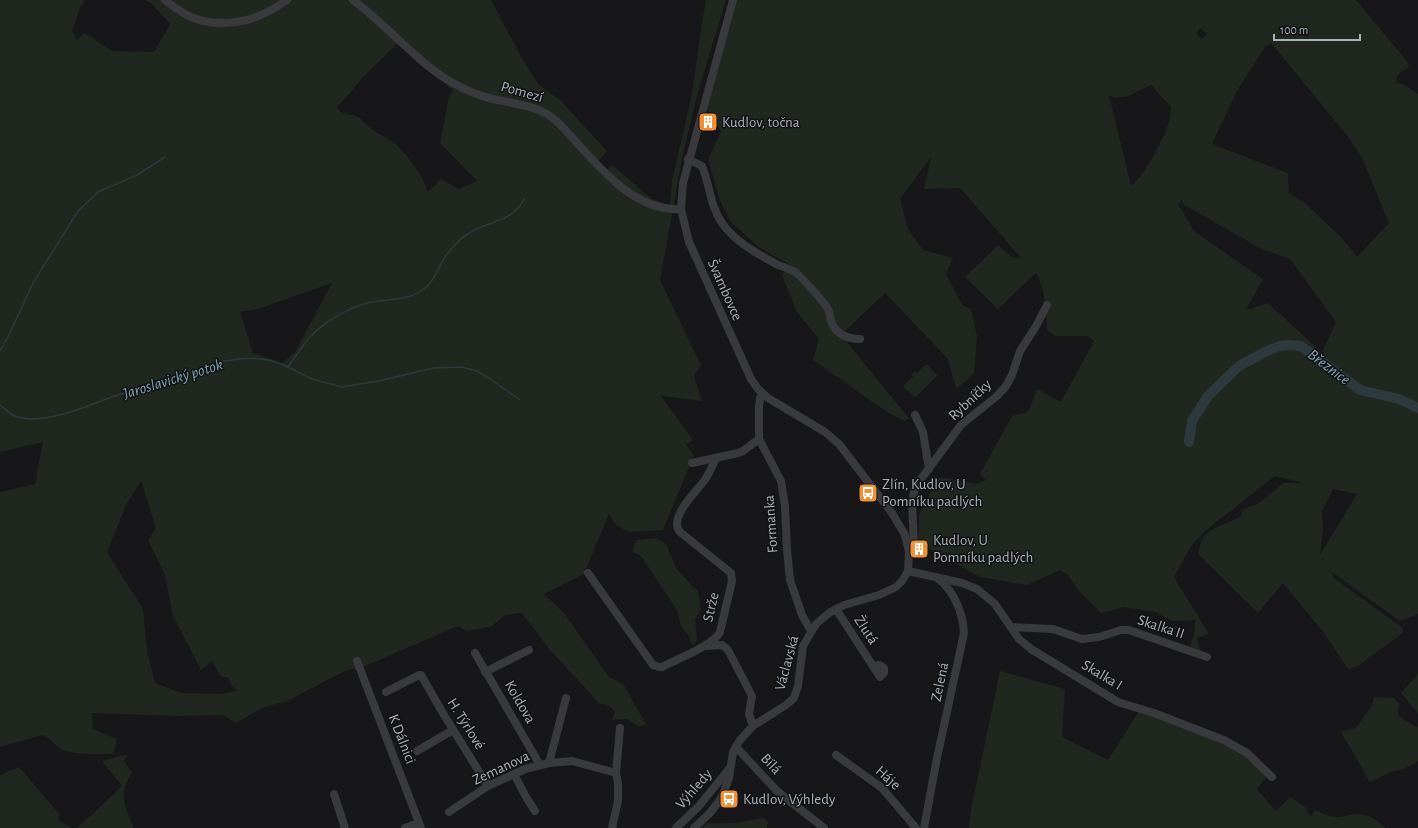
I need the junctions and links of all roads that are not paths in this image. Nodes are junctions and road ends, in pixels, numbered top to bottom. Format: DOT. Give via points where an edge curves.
graph roads {
  1 [pos="164,0"];
  2 [pos="287,0"];
  3 [pos="353,0"];
  4 [pos="733,0"];
  5 [pos="688,160"];
  6 [pos="681,209"];
  7 [pos="1047,304"];
  8 [pos="860,339"];
  9 [pos="763,394"];
  10 [pos="915,415"];
  11 [pos="758,439"];
  12 [pos="716,458"];
  13 [pos="692,463"];
  14 [pos="929,469"];
  15 [pos="909,552"];
  16 [pos="908,571"];
  17 [pos="588,573"];
  18 [pos="935,576"];
  19 [pos="836,609"];
  20 [pos="1011,627"];
  21 [pos="812,631"];
  22 [pos="705,646"];
  23 [pos="529,650"];
  24 [pos="475,653"];
  25 [pos="1207,657"];
  26 [pos="358,661"];
  27 [pos="873,666"];
  28 [pos="485,672"];
  29 [pos="386,692"];
  30 [pos="566,698"];
  31 [pos="753,726"];
  32 [pos="620,728"];
  33 [pos="453,730"];
  34 [pos="736,747"];
  35 [pos="417,751"];
  36 [pos="836,755"];
  37 [pos="544,764"];
  38 [pos="731,767"];
  39 [pos="616,773"];
  40 [pos="514,774"];
  41 [pos="1272,776"];
  42 [pos="488,786"];
  43 [pos="334,794"];
  44 [pos="535,811"];
  45 [pos="449,812"];
  46 [pos="420,826"];
  47 [pos="345,828"];
  48 [pos="405,828"];
  49 [pos="612,828"];
  50 [pos="676,828"];
  51 [pos="694,828"];
  52 [pos="824,828"];
  53 [pos="916,828"];
  54 [pos="924,828"];
  1 -- 2 [label="street" via="185,14 206,22 217,23 248,20"];
  3 -- 6 [label="street, Pomezí" via="430,67 454,84 489,98 533,108 547,114 630,194 656,207"];
  4 -- 5 [label="street, Švambovce"];
  5 -- 6 [label="street, Švambovce"];
  5 -- 8 [label="street" via="702,166 714,209 731,234 758,254 795,272 830,311 831,322 836,330 845,336"];
  6 -- 9 [label="street, Švambovce" via="689,242 721,315 751,379"];
  7 -- 14 [label="street, Rybníčky" via="1036,328 1020,351 1006,386 961,425"];
  9 -- 11 [label="street" via="759,407"];
  9 -- 15 [label="street, Švambovce" via="825,432 839,444 892,513 907,541"];
  10 -- 14 [label="street" via="923,432"];
  11 -- 12 [label="street" via="743,451"];
  11 -- 21 [label="street, Formanka" via="775,469 783,490 790,580 802,615"];
  12 -- 13 [label="street"];
  12 -- 22 [label="street, Strže" via="705,480 686,502 677,523 680,532 732,576 719,635"];
  14 -- 15 [label="street, Rybníčky" via="914,492 914,548"];
  15 -- 16 [label="street"];
  16 -- 18 [label="street"];
  16 -- 19 [label="street, Václavská" via="892,590"];
  17 -- 22 [label="street, Strže" via="653,665 662,667"];
  18 -- 20 [label="street, Skalka I" via="977,589 995,604"];
  18 -- 54 [label="street, Zelená" via="953,596 963,619 964,633"];
  19 -- 21 [label="street, Václavská" via="822,619"];
  19 -- 27 [label="street, Žlutá"];
  20 -- 25 [label="street, Skalka II" via="1053,629 1082,639 1129,630"];
  20 -- 41 [label="street, Skalka I" via="1019,639 1031,649 1118,702 1224,740 1247,753"];
  21 -- 31 [label="street, Václavská" via="804,646 794,698"];
  22 -- 31 [label="street" via="722,645 728,650 752,696 749,711"];
  23 -- 28 [label="street"];
  24 -- 28 [label="street, Koldova"];
  26 -- 46 [label="street, K Dálnici"];
  28 -- 37 [label="street, Koldova"];
  29 -- 33 [label="street, H. Týrlové" via="421,675"];
  30 -- 37 [label="street"];
  31 -- 34 [label="street, Václavská"];
  32 -- 39 [label="street"];
  33 -- 35 [label="street"];
  33 -- 42 [label="street, H. Týrlové"];
  34 -- 38 [label="street, Václavská"];
  34 -- 52 [label="street, Bílá" via="777,791"];
  36 -- 53 [label="street, Háje" via="882,788"];
  37 -- 39 [label="street, Zemanova" via="572,761"];
  37 -- 40 [label="street, Zemanova"];
  38 -- 50 [label="street, Výhledy" via="699,806"];
  38 -- 51 [label="street, Václavská" via="719,802"];
  39 -- 49 [label="street" via="618,801"];
  40 -- 42 [label="street, Zemanova"];
  40 -- 44 [label="street"];
  42 -- 45 [label="street, Zemanova"];
  43 -- 47 [label="street"];
  46 -- 48 [label="street"];
}
